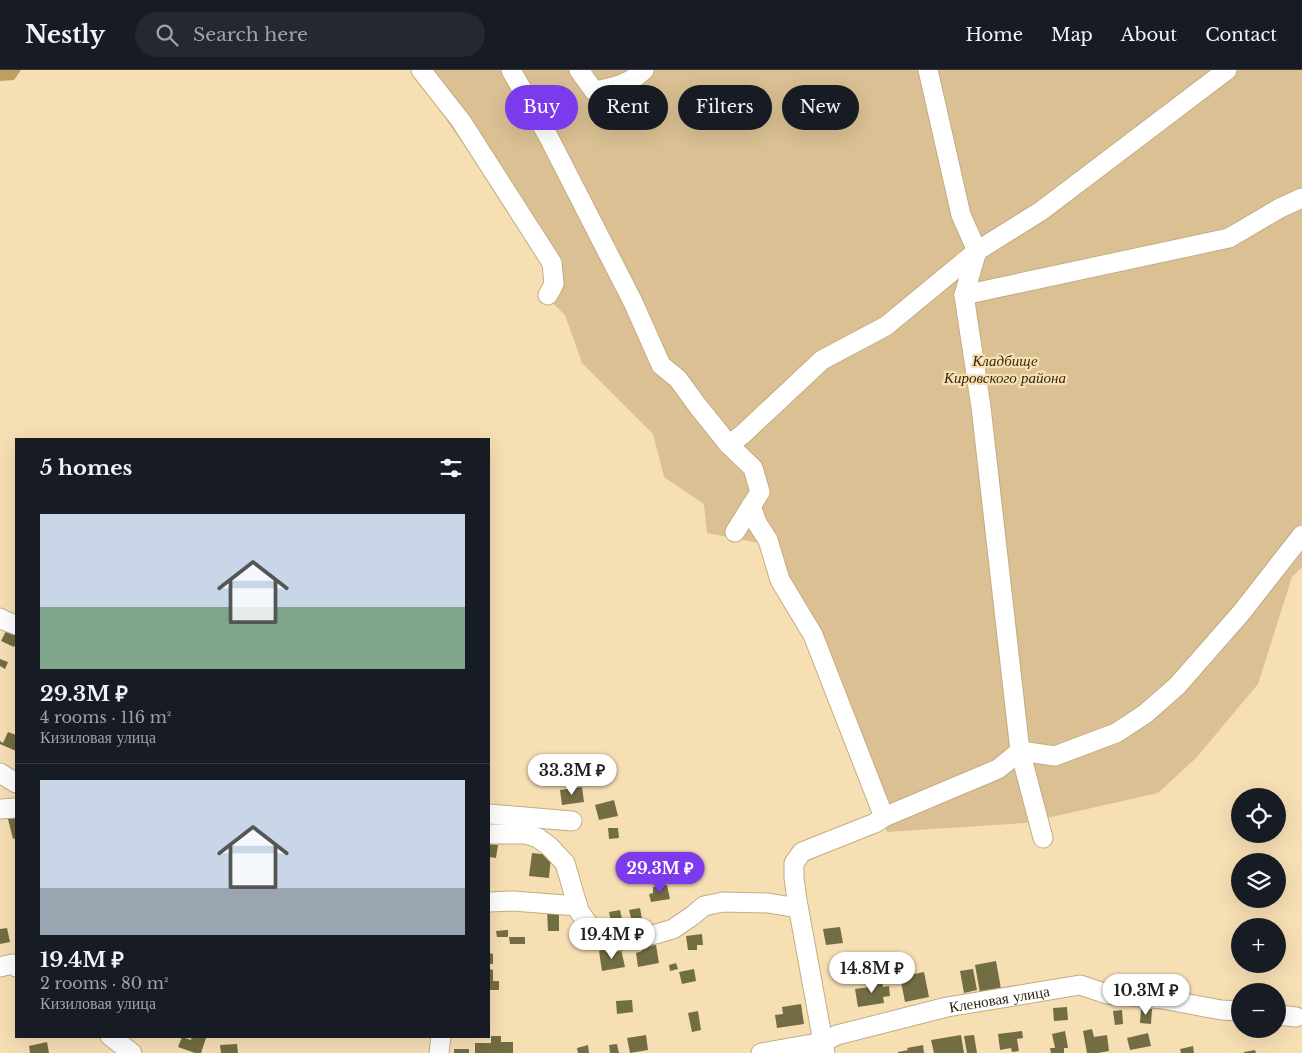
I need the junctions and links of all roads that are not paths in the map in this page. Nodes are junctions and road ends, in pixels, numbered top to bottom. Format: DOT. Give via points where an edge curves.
graph roads {
  1 [pos="421,70"];
  2 [pos="511,70"];
  3 [pos="579,70"];
  4 [pos="644,70"];
  5 [pos="928,70"];
  6 [pos="1228,70"];
  7 [pos="1302,198"];
  8 [pos="977,251"];
  9 [pos="548,295"];
  10 [pos="964,295"];
  11 [pos="729,445"];
  12 [pos="751,506"];
  13 [pos="735,532"];
  14 [pos="1302,535"];
  15 [pos="1020,751"];
  16 [pos="0,773"];
  17 [pos="15,781"];
  18 [pos="15,808"];
  19 [pos="0,809"];
  20 [pos="490,814"];
  21 [pos="879,820"];
  22 [pos="572,821"];
  23 [pos="490,834"];
  24 [pos="1043,838"];
  25 [pos="490,902"];
  26 [pos="578,906"];
  27 [pos="798,908"];
  28 [pos="15,966"];
  29 [pos="0,967"];
  30 [pos="1231,1011"];
  31 [pos="441,1038"];
  32 [pos="112,1041"];
  33 [pos="824,1048"];
  34 [pos="132,1053"];
  35 [pos="439,1053"];
  36 [pos="762,1053"];
  1 -- 9 [label="street" via="460,121 552,263 554,284"];
  2 -- 11 [label="street" via="633,302 661,365 678,379"];
  3 -- 4 [label="street" via="594,91 636,78"];
  5 -- 8 [label="street" via="961,215"];
  6 -- 8 [label="street" via="1041,211"];
  7 -- 10 [label="street" via="1228,238"];
  8 -- 10 [label="street"];
  8 -- 11 [label="street" via="886,326 822,360"];
  10 -- 15 [label="street" via="981,407"];
  11 -- 12 [label="street" via="754,468 760,492"];
  12 -- 13 [label="street"];
  12 -- 21 [label="street" via="756,523 768,540 780,580 813,635"];
  14 -- 15 [label="street" via="1241,613 1177,686 1144,714 1116,733 1055,756"];
  15 -- 21 [label="street" via="998,769"];
  15 -- 24 [label="street"];
  16 -- 17 [label="street"];
  18 -- 19 [label="street"];
  20 -- 22 [label="street"];
  21 -- 27 [label="street" via="802,852 794,863"];
  23 -- 26 [label="street" via="526,834 549,846 565,863"];
  25 -- 26 [label="street"];
  26 -- 27 [label="street" via="601,938 613,942 673,929 704,906 723,902 768,903"];
  27 -- 33 [label="street"];
  28 -- 29 [label="street"];
  30 -- 33 [label="street, Кленовая улица" via="1107,994 1080,985 948,1007 837,1035"];
  31 -- 35 [label="street"];
  32 -- 34 [label="street"];
  33 -- 36 [label="street, Кленовая улица"];
}
